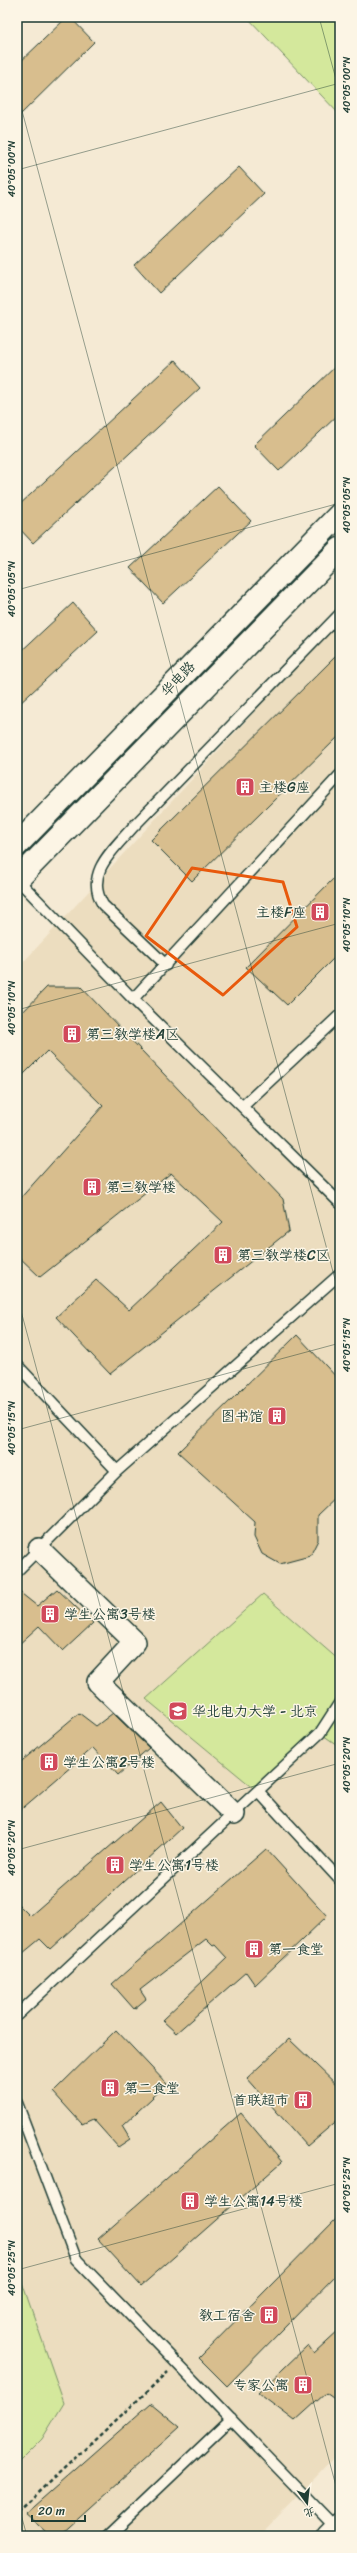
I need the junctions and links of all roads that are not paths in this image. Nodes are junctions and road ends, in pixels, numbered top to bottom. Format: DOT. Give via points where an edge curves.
graph roads {
  1 [pos="340,514"];
  2 [pos="340,550"];
  3 [pos="340,614"];
  4 [pos="340,776"];
  5 [pos="17,845"];
  6 [pos="17,879"];
  7 [pos="166,965"];
  8 [pos="133,1000"];
  9 [pos="340,1015"];
  10 [pos="243,1106"];
  11 [pos="340,1203"];
  12 [pos="340,1274"];
  13 [pos="17,1365"];
  14 [pos="117,1471"];
  15 [pos="39,1549"];
  16 [pos="17,1571"];
  17 [pos="340,1702"];
  18 [pos="258,1791"];
  19 [pos="234,1814"];
  20 [pos="340,1880"];
  21 [pos="17,2015"];
  22 [pos="17,2103"];
  23 [pos="231,2419"];
  24 [pos="335,2530"];
  25 [pos="108,2536"];
  1 -- 5 [label="street, 华电路"];
  2 -- 6 [label="street, 华电路"];
  3 -- 7 [label="lane" via="133,828 103,861 96,873 98,897 103,905"];
  4 -- 7 [label="lane"];
  6 -- 8 [label="lane"];
  7 -- 8 [label="lane"];
  8 -- 10 [label="lane"];
  9 -- 10 [label="lane"];
  10 -- 11 [label="lane"];
  12 -- 14 [label="lane"];
  13 -- 14 [label="lane"];
  14 -- 15 [label="lane"];
  15 -- 16 [label="lane"];
  15 -- 19 [label="street" via="135,1642 98,1682"];
  17 -- 18 [label="lane" via="320,1733"];
  18 -- 19 [label="lane"];
  18 -- 20 [label="lane"];
  19 -- 21 [label="lane"];
  22 -- 23 [label="lane" via="76,2258"];
  23 -- 24 [label="lane"];
  23 -- 25 [label="lane"];
}
